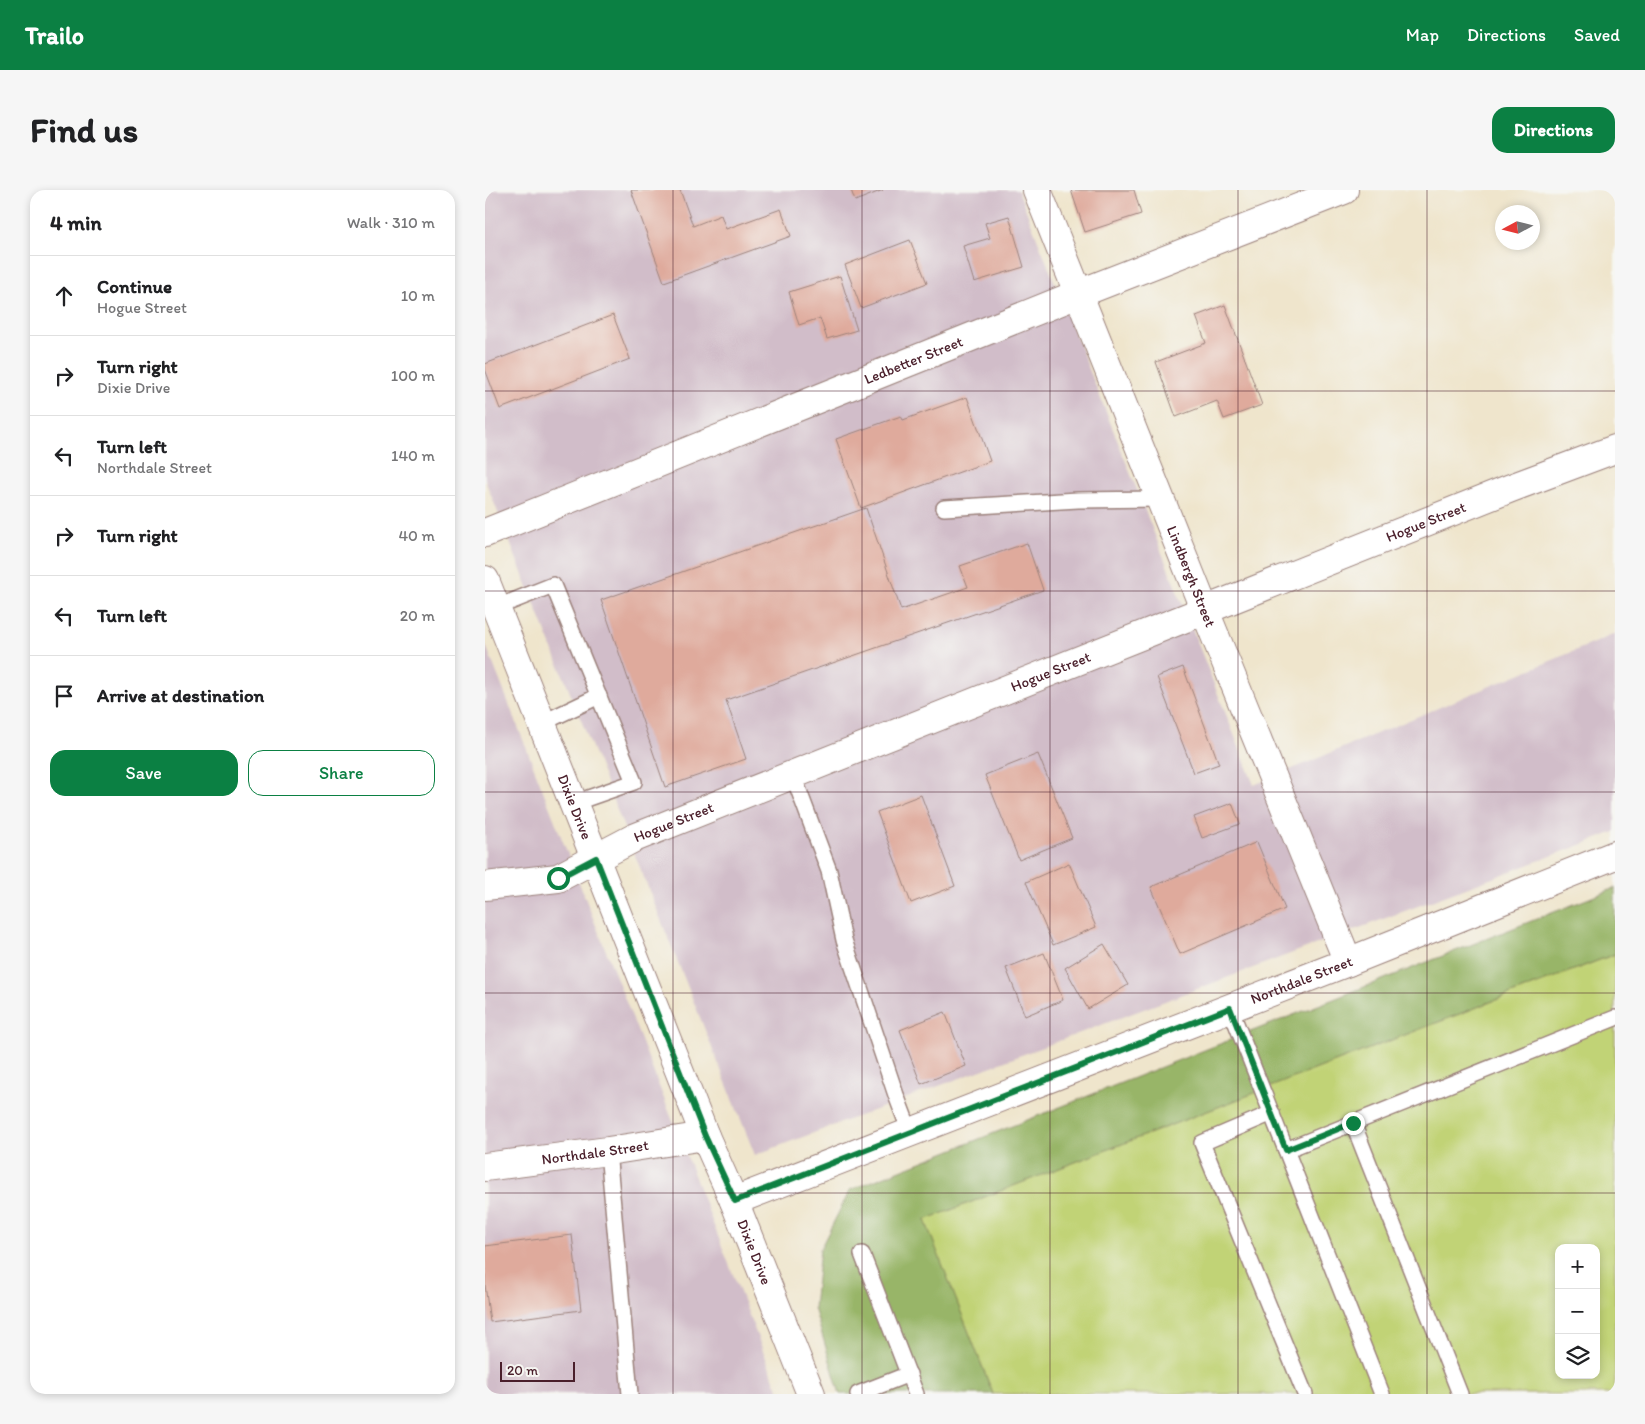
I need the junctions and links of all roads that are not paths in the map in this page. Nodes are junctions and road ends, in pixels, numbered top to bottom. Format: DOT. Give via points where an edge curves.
graph roads {
  1 [pos="1037,190"];
  2 [pos="1343,190"];
  3 [pos="1078,294"];
  4 [pos="1615,449"];
  5 [pos="1159,499"];
  6 [pos="944,508"];
  7 [pos="485,533"];
  8 [pos="489,595"];
  9 [pos="1205,612"];
  10 [pos="599,696"];
  11 [pos="542,724"];
  12 [pos="793,775"];
  13 [pos="574,803"];
  14 [pos="1615,855"];
  15 [pos="596,858"];
  16 [pos="485,886"];
  17 [pos="1348,962"];
  18 [pos="1230,1008"];
  19 [pos="1615,1018"];
  20 [pos="1272,1113"];
  21 [pos="1353,1123"];
  22 [pos="910,1132"];
  23 [pos="705,1136"];
  24 [pos="1286,1150"];
  25 [pos="608,1152"];
  26 [pos="485,1167"];
  27 [pos="735,1201"];
  28 [pos="862,1254"];
  29 [pos="909,1374"];
  30 [pos="630,1394"];
  31 [pos="811,1394"];
  32 [pos="858,1394"];
  33 [pos="916,1394"];
  34 [pos="1305,1394"];
  35 [pos="1382,1394"];
  36 [pos="1460,1394"];
  1 -- 3 [label="street, Lindbergh Street"];
  2 -- 3 [label="street, Ledbetter Street"];
  3 -- 5 [label="street, Lindbergh Street"];
  3 -- 7 [label="street, Ledbetter Street"];
  4 -- 9 [label="street, Hogue Street"];
  5 -- 6 [label="lane"];
  5 -- 9 [label="street, Lindbergh Street"];
  8 -- 10 [label="lane" via="553,585"];
  8 -- 11 [label="street, Dixie Drive"];
  9 -- 12 [label="street, Hogue Street"];
  9 -- 17 [label="street, Lindbergh Street"];
  10 -- 11 [label="lane"];
  10 -- 13 [label="lane" via="634,782"];
  11 -- 13 [label="street, Dixie Drive"];
  12 -- 15 [label="street, Hogue Street" via="634,838"];
  12 -- 22 [label="lane" via="829,871 843,940"];
  13 -- 15 [label="street, Dixie Drive"];
  14 -- 17 [label="street, Northdale Street"];
  15 -- 16 [label="street, Hogue Street" via="558,878"];
  15 -- 23 [label="street, Dixie Drive"];
  17 -- 18 [label="street, Northdale Street"];
  18 -- 20 [label="lane"];
  18 -- 22 [label="street, Northdale Street"];
  19 -- 21 [label="lane"];
  20 -- 24 [label="lane"];
  20 -- 34 [label="lane" via="1201,1142"];
  21 -- 24 [label="lane"];
  21 -- 36 [label="lane"];
  22 -- 27 [label="street, Northdale Street"];
  23 -- 25 [label="street, Northdale Street"];
  23 -- 27 [label="street, Dixie Drive"];
  24 -- 35 [label="lane"];
  25 -- 26 [label="street, Northdale Street"];
  25 -- 30 [label="lane"];
  27 -- 31 [label="street, Dixie Drive"];
  28 -- 29 [label="lane"];
  29 -- 32 [label="lane"];
  29 -- 33 [label="lane"];
}
